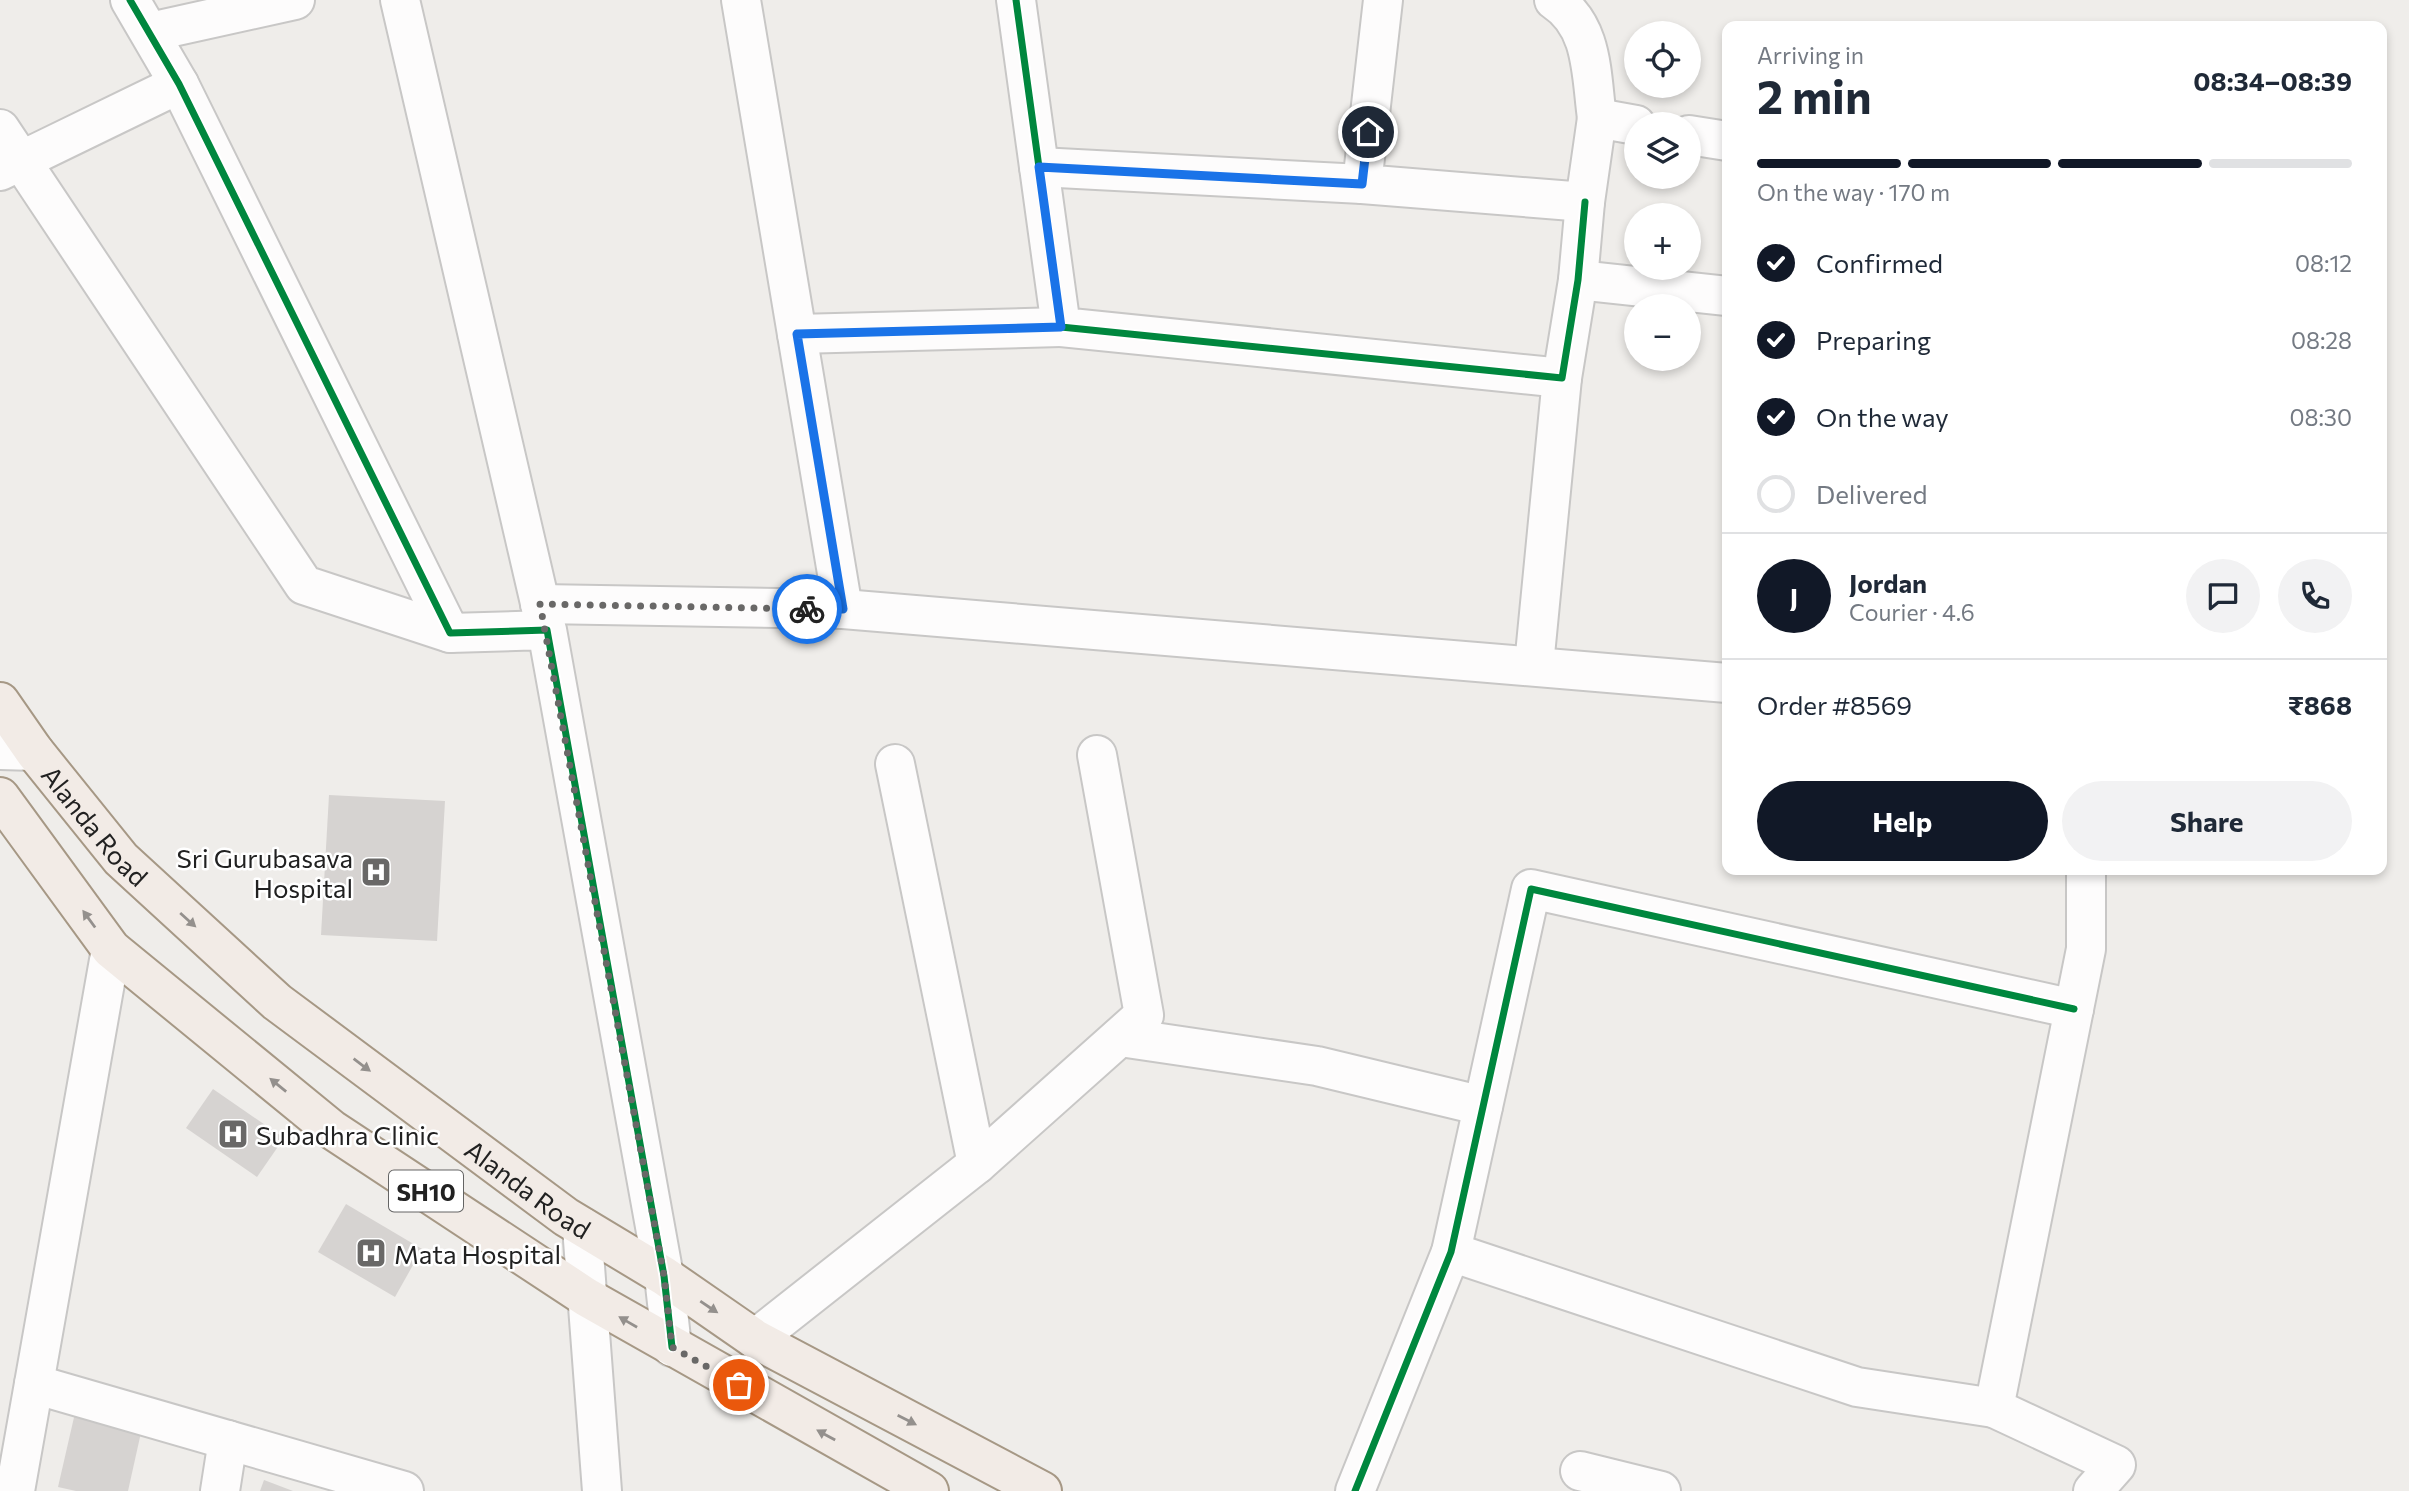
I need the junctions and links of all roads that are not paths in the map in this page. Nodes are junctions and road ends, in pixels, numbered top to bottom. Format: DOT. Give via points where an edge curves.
graph roads {
  1 [pos="130,0"];
  2 [pos="295,0"];
  3 [pos="400,0"];
  4 [pos="741,0"];
  5 [pos="1016,0"];
  6 [pos="1383,0"];
  7 [pos="1554,0"];
  8 [pos="150,32"];
  9 [pos="179,84"];
  10 [pos="1597,118"];
  11 [pos="1624,123"];
  12 [pos="1701,137"];
  13 [pos="1722,140"];
  14 [pos="7,153"];
  15 [pos="1039,167"];
  16 [pos="1362,184"];
  17 [pos="1585,202"];
  18 [pos="1578,280"];
  19 [pos="1722,295"];
  20 [pos="1061,327"];
  21 [pos="797,334"];
  22 [pos="1562,378"];
  23 [pos="843,609"];
  24 [pos="543,617"];
  25 [pos="450,633"];
  26 [pos="1534,665"];
  27 [pos="1722,683"];
  28 [pos="0,702"];
  29 [pos="17,751"];
  30 [pos="1097,755"];
  31 [pos="895,764"];
  32 [pos="0,797"];
  33 [pos="2086,875"];
  34 [pos="111,949"];
  35 [pos="2074,1009"];
  36 [pos="1120,1037"];
  37 [pos="1483,1106"];
  38 [pos="977,1164"];
  39 [pos="582,1227"];
  40 [pos="1451,1252"];
  41 [pos="664,1276"];
  42 [pos="586,1297"];
  43 [pos="755,1339"];
  44 [pos="672,1347"];
  45 [pos="34,1384"];
  46 [pos="1994,1408"];
  47 [pos="228,1440"];
  48 [pos="1580,1471"];
  49 [pos="15,1491"];
  50 [pos="220,1491"];
  51 [pos="404,1491"];
  52 [pos="602,1491"];
  53 [pos="929,1491"];
  54 [pos="1042,1491"];
  55 [pos="1355,1491"];
  56 [pos="1661,1491"];
  57 [pos="2093,1491"];
  1 -- 8 [label="street"];
  2 -- 8 [label="street"];
  3 -- 24 [label="street"];
  4 -- 21 [label="street"];
  5 -- 15 [label="street"];
  6 -- 16 [label="street"];
  7 -- 10 [label="street" via="1580,23"];
  8 -- 9 [label="street"];
  9 -- 14 [label="street"];
  9 -- 25 [label="street"];
  10 -- 11 [label="street"];
  10 -- 17 [label="street"];
  12 -- 13 [label="street"];
  14 -- 25 [label="street" via="304,585"];
  15 -- 16 [label="street"];
  15 -- 20 [label="street"];
  16 -- 17 [label="street"];
  17 -- 18 [label="street"];
  18 -- 19 [label="street"];
  18 -- 22 [label="street"];
  20 -- 21 [label="street"];
  20 -- 22 [label="street"];
  21 -- 23 [label="street"];
  22 -- 26 [label="street"];
  23 -- 24 [label="street"];
  23 -- 26 [label="street"];
  24 -- 25 [label="street"];
  24 -- 41 [label="street"];
  26 -- 27 [label="street"];
  28 -- 29 [label="main road, Alanda Road / SH10"];
  29 -- 39 [label="main road, Alanda Road / SH10, one-way" via="121,859 277,1002"];
  30 -- 36 [label="street" via="1144,1016"];
  31 -- 38 [label="street"];
  34 -- 32 [label="main road, SH10, one-way"];
  33 -- 35 [label="street" via="2086,949"];
  42 -- 34 [label="main road, SH10, one-way" via="331,1129"];
  34 -- 45 [label="street"];
  35 -- 37 [label="street" via="1531,889"];
  35 -- 46 [label="street"];
  36 -- 37 [label="street" via="1318,1066"];
  36 -- 38 [label="street"];
  37 -- 40 [label="street"];
  38 -- 43 [label="street"];
  39 -- 41 [label="main road, Alanda Road / SH10"];
  39 -- 42 [label="street"];
  40 -- 46 [label="street" via="1857,1387"];
  40 -- 55 [label="street"];
  41 -- 43 [label="main road, Alanda Road / SH10, one-way"];
  41 -- 44 [label="street"];
  44 -- 42 [label="main road, SH10, one-way"];
  42 -- 52 [label="street"];
  43 -- 54 [label="main road, Alanda Road / SH10, one-way"];
  53 -- 44 [label="main road, SH10, one-way"];
  45 -- 47 [label="street"];
  45 -- 49 [label="street"];
  46 -- 57 [label="street" via="2116,1465"];
  47 -- 50 [label="street"];
  47 -- 51 [label="street"];
  48 -- 56 [label="street"];
}
